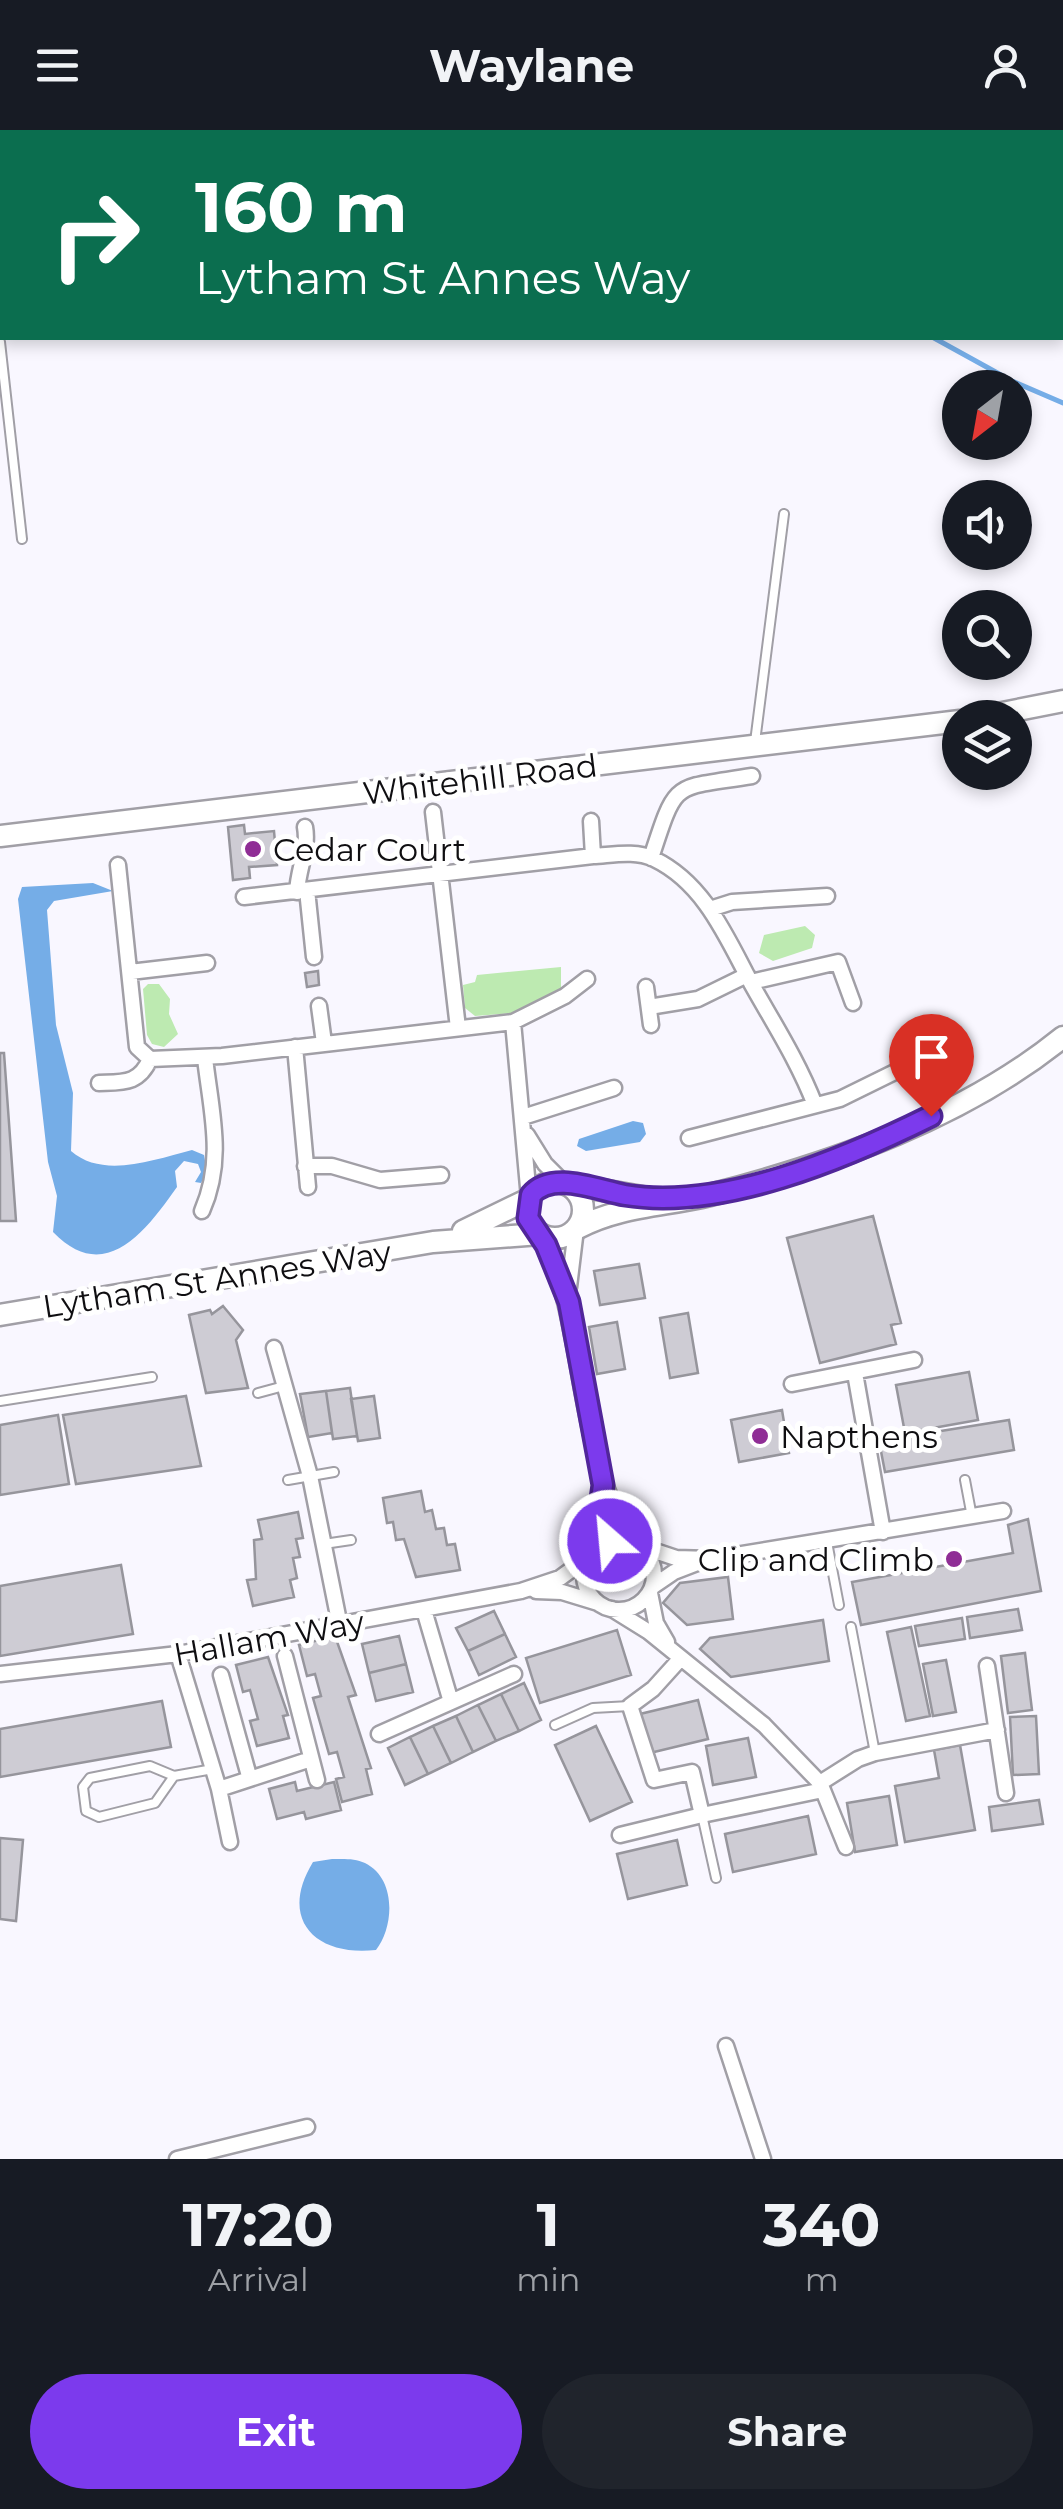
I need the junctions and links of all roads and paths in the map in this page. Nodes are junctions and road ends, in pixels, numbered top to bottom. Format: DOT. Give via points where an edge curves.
graph roads {
  1 [pos="0,342"];
  2 [pos="5,406"];
  3 [pos="784,514"];
  4 [pos="22,539"];
  5 [pos="1063,700"];
  6 [pos="1032,707"];
  7 [pos="942,723"];
  8 [pos="754,746"];
  9 [pos="752,776"];
  10 [pos="433,812"];
  11 [pos="591,821"];
  12 [pos="304,828"];
  13 [pos="0,836"];
  14 [pos="593,856"];
  15 [pos="651,858"];
  16 [pos="118,865"];
  17 [pos="439,876"];
  18 [pos="302,891"];
  19 [pos="826,896"];
  20 [pos="244,897"];
  21 [pos="710,910"];
  22 [pos="314,956"];
  23 [pos="207,963"];
  24 [pos="130,972"];
  25 [pos="749,978"];
  26 [pos="588,979"];
  27 [pos="646,987"];
  28 [pos="852,1003"];
  29 [pos="319,1006"];
  30 [pos="649,1007"];
  31 [pos="512,1022"];
  32 [pos="651,1025"];
  33 [pos="458,1028"];
  34 [pos="1063,1037"];
  35 [pos="324,1044"];
  36 [pos="295,1047"];
  37 [pos="205,1058"];
  38 [pos="150,1059"];
  39 [pos="901,1069"];
  40 [pos="99,1084"];
  41 [pos="614,1088"];
  42 [pos="815,1105"];
  43 [pos="523,1120"];
  44 [pos="690,1138"];
  45 [pos="305,1166"];
  46 [pos="441,1175"];
  47 [pos="566,1184"];
  48 [pos="308,1187"];
  49 [pos="529,1198"];
  50 [pos="674,1201"];
  51 [pos="202,1211"];
  52 [pos="577,1228"];
  53 [pos="541,1234"];
  54 [pos="433,1242"];
  55 [pos="569,1302"];
  56 [pos="0,1315"];
  57 [pos="274,1348"];
  58 [pos="914,1360"];
  59 [pos="856,1373"];
  60 [pos="152,1377"];
  61 [pos="792,1384"];
  62 [pos="284,1386"];
  63 [pos="258,1393"];
  64 [pos="0,1401"];
  65 [pos="334,1472"];
  66 [pos="310,1476"];
  67 [pos="288,1480"];
  68 [pos="965,1480"];
  69 [pos="603,1485"];
  70 [pos="1003,1511"];
  71 [pos="972,1517"];
  72 [pos="883,1532"];
  73 [pos="351,1540"];
  74 [pos="828,1542"];
  75 [pos="324,1544"];
  76 [pos="639,1546"];
  77 [pos="592,1553"];
  78 [pos="710,1559"];
  79 [pos="651,1590"];
  80 [pos="521,1591"];
  81 [pos="839,1605"];
  82 [pos="605,1606"];
  83 [pos="424,1610"];
  84 [pos="340,1626"];
  85 [pos="851,1626"];
  86 [pos="178,1654"];
  87 [pos="285,1656"];
  88 [pos="681,1658"];
  89 [pos="987,1666"];
  90 [pos="514,1674"];
  91 [pos="8,1675"];
  92 [pos="220,1675"];
  93 [pos="0,1685"];
  94 [pos="451,1702"];
  95 [pos="630,1706"];
  96 [pos="556,1726"];
  97 [pos="997,1730"];
  98 [pos="378,1734"];
  99 [pos="875,1754"];
  100 [pos="311,1759"];
  101 [pos="213,1768"];
  102 [pos="174,1776"];
  103 [pos="249,1776"];
  104 [pos="317,1780"];
  105 [pos="822,1787"];
  106 [pos="220,1789"];
  107 [pos="1006,1793"];
  108 [pos="702,1815"];
  109 [pos="620,1835"];
  110 [pos="230,1842"];
  111 [pos="846,1846"];
  112 [pos="716,1878"];
  113 [pos="726,2046"];
  114 [pos="307,2127"];
  115 [pos="177,2159"];
  116 [pos="763,2159"];
  1 -- 2 [label="lane"];
  2 -- 4 [label="lane"];
  3 -- 8 [label="lane"];
  5 -- 6 [label="main road"];
  7 -- 8 [label="main road, Whitehill Road"];
  8 -- 13 [label="main road, Whitehill Road"];
  9 -- 15 [label="street" via="684,786 672,796"];
  10 -- 17 [label="street"];
  11 -- 14 [label="street"];
  12 -- 18 [label="street"];
  14 -- 15 [label="street"];
  14 -- 17 [label="street"];
  15 -- 21 [label="street" via="679,874"];
  16 -- 24 [label="street"];
  17 -- 18 [label="street"];
  17 -- 33 [label="street"];
  18 -- 20 [label="street"];
  18 -- 22 [label="street"];
  19 -- 21 [label="street" via="732,902"];
  21 -- 25 [label="street"];
  23 -- 24 [label="street"];
  24 -- 38 [label="street" via="137,1047"];
  25 -- 28 [label="street" via="838,962"];
  25 -- 30 [label="street" via="698,999"];
  25 -- 42 [label="street" via="795,1055"];
  26 -- 31 [label="street"];
  27 -- 30 [label="street"];
  29 -- 35 [label="street"];
  30 -- 32 [label="street"];
  31 -- 33 [label="street"];
  31 -- 43 [label="street"];
  33 -- 35 [label="street"];
  34 -- 50 [label="main road" via="989,1088 877,1142 790,1173"];
  35 -- 36 [label="street"];
  36 -- 37 [label="street"];
  36 -- 45 [label="street"];
  37 -- 38 [label="street"];
  37 -- 51 [label="street" via="218,1149"];
  38 -- 40 [label="street" via="132,1081"];
  39 -- 42 [label="street"];
  41 -- 43 [label="street"];
  42 -- 44 [label="street"];
  43 -- 47 [label="street" via="538,1154"];
  43 -- 49 [label="street"];
  45 -- 46 [label="street" via="380,1180"];
  45 -- 48 [label="street"];
  47 -- 49 [label="main road" via="543,1184"];
  47 -- 50 [label="main road"];
  47 -- 52 [label="main road" via="583,1204"];
  49 -- 53 [label="main road" via="528,1218"];
  49 -- 54 [label="main road, Lytham St Annes Way"];
  50 -- 52 [label="main road" via="614,1212"];
  52 -- 53 [label="main road" via="560,1238"];
  52 -- 55 [label="street"];
  53 -- 54 [label="main road, Lytham St Annes Way"];
  53 -- 55 [label="street"];
  54 -- 56 [label="main road, Lytham St Annes Way"];
  55 -- 69 [label="street"];
  57 -- 62 [label="street"];
  58 -- 59 [label="street"];
  59 -- 61 [label="street"];
  59 -- 72 [label="street"];
  60 -- 64 [label="lane"];
  62 -- 63 [label="lane"];
  62 -- 66 [label="street"];
  65 -- 66 [label="lane"];
  66 -- 67 [label="lane"];
  66 -- 75 [label="street"];
  68 -- 71 [label="lane"];
  69 -- 76 [label="street" via="616,1517"];
  69 -- 77 [label="street"];
  70 -- 71 [label="street"];
  71 -- 72 [label="street"];
  72 -- 74 [label="street"];
  73 -- 75 [label="lane"];
  74 -- 78 [label="street"];
  74 -- 81 [label="lane"];
  75 -- 84 [label="street"];
  76 -- 77 [label="street" via="610,1541"];
  76 -- 78 [label="street" via="676,1558"];
  76 -- 79 [label="street" via="654,1569"];
  77 -- 80 [label="street, Hallam Way" via="560,1578"];
  77 -- 82 [label="street" via="585,1581"];
  78 -- 79 [label="street" via="674,1572"];
  79 -- 82 [label="street" via="633,1607"];
  79 -- 88 [label="street" via="656,1624"];
  80 -- 82 [label="street, Hallam Way" via="562,1592"];
  80 -- 83 [label="street, Hallam Way"];
  82 -- 88 [label="street"];
  83 -- 84 [label="street, Hallam Way"];
  83 -- 94 [label="street"];
  84 -- 86 [label="street, Hallam Way"];
  85 -- 99 [label="lane"];
  86 -- 91 [label="street, Hallam Way"];
  86 -- 101 [label="street"];
  87 -- 100 [label="street"];
  88 -- 95 [label="street"];
  88 -- 105 [label="street" via="764,1725"];
  89 -- 97 [label="street"];
  90 -- 94 [label="street"];
  91 -- 93 [label="street, Hallam Way"];
  92 -- 103 [label="street"];
  94 -- 98 [label="street"];
  95 -- 96 [label="lane" via="593,1708"];
  95 -- 108 [label="street" via="654,1780 692,1772"];
  97 -- 99 [label="street"];
  97 -- 107 [label="street"];
  99 -- 105 [label="street" via="858,1758"];
  100 -- 103 [label="street"];
  100 -- 104 [label="street"];
  101 -- 102 [label="lane"];
  101 -- 106 [label="street"];
  102 -- 102 [label="lane" via="150,1766 90,1778 83,1788 86,1811 98,1817 155,1803"];
  103 -- 106 [label="street"];
  105 -- 108 [label="street"];
  105 -- 111 [label="street"];
  106 -- 110 [label="street"];
  108 -- 109 [label="street"];
  108 -- 112 [label="lane"];
  113 -- 116 [label="street"];
  114 -- 115 [label="street"];
}
